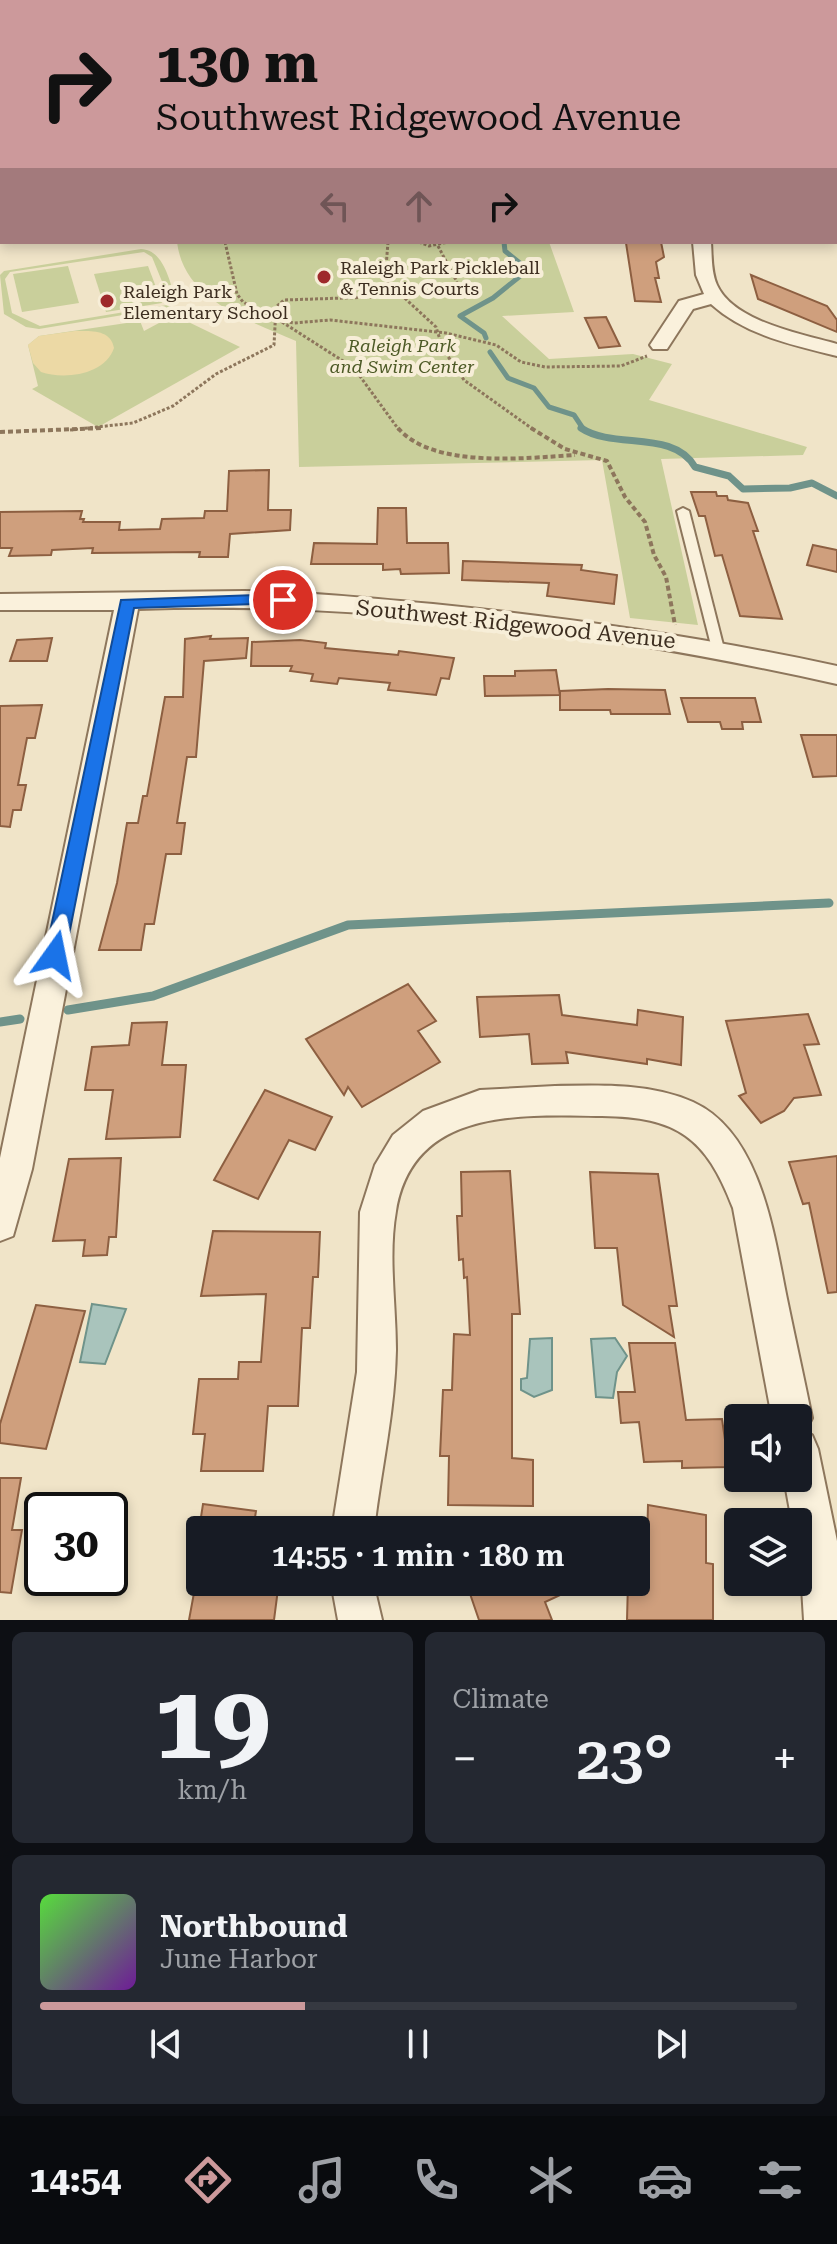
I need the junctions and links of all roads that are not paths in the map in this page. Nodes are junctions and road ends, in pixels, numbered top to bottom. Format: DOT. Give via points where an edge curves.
graph roads {
  1 [pos="702,244"];
  2 [pos="714,297"];
  3 [pos="660,345"];
  4 [pos="837,350"];
  5 [pos="683,511"];
  6 [pos="0,602"];
  7 [pos="127,603"];
  8 [pos="718,649"];
  9 [pos="837,675"];
  10 [pos="0,1224"];
  11 [pos="789,1404"];
  12 [pos="807,1492"];
  13 [pos="355,1516"];
  14 [pos="355,1596"];
  15 [pos="360,1620"];
  16 [pos="826,1620"];
  1 -- 2 [label="street"];
  2 -- 3 [label="street" via="686,305"];
  2 -- 4 [label="street" via="744,319"];
  5 -- 8 [label="lane"];
  6 -- 7 [label="street, Southwest Ridgewood Avenue"];
  7 -- 8 [label="street, Southwest Ridgewood Avenue" via="283,600 499,619"];
  7 -- 10 [label="street"];
  8 -- 9 [label="street, Southwest Ridgewood Avenue"];
  11 -- 13 [label="street" via="751,1208 740,1180 711,1137 684,1115 638,1102 480,1105 431,1123 407,1143 391,1168 379,1205 374,1233 377,1371"];
  12 -- 16 [label="street" via="824,1580"];
  14 -- 15 [label="street"];
}
